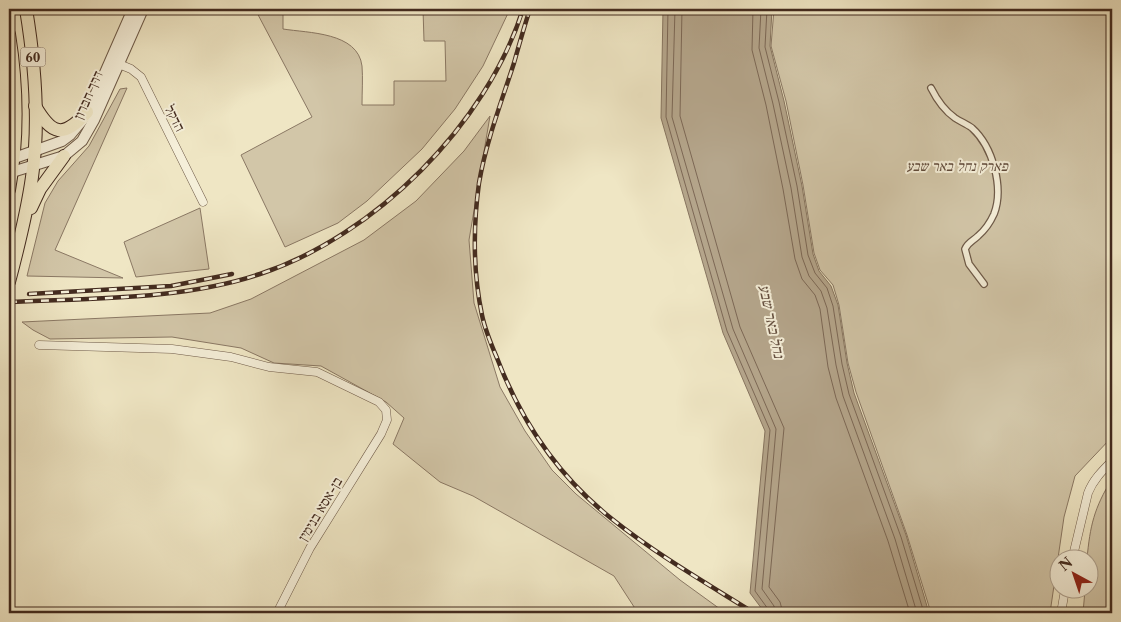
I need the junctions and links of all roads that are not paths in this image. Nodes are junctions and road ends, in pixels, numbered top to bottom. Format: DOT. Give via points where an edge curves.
graph roads {
  1 [pos="26,9"];
  2 [pos="134,11"];
  3 [pos="9,34"];
  4 [pos="114,62"];
  5 [pos="931,88"];
  6 [pos="35,105"];
  7 [pos="14,106"];
  8 [pos="87,112"];
  9 [pos="9,123"];
  10 [pos="34,151"];
  11 [pos="64,156"];
  12 [pos="11,166"];
  13 [pos="33,166"];
  14 [pos="9,190"];
  15 [pos="202,202"];
  16 [pos="23,224"];
  17 [pos="9,282"];
  18 [pos="984,284"];
  19 [pos="40,345"];
  20 [pos="1112,461"];
  21 [pos="1074,550"];
  22 [pos="1064,600"];
  23 [pos="277,613"];
  24 [pos="1061,613"];
  1 -- 6 [label="highway, 60" via="34,66"];
  2 -- 4 [label="street, דרך חברון"];
  3 -- 7 [label="highway, 60"];
  4 -- 8 [label="street, דרך חברון"];
  4 -- 11 [label="street, דרך חברון" via="94,120 82,142"];
  4 -- 15 [label="street, הדקל" via="141,77"];
  5 -- 18 [label="street" via="945,109 978,134 995,170 997,199 994,213 987,226 965,249 969,264"];
  6 -- 8 [label="highway" via="48,126 55,130 71,127"];
  6 -- 10 [label="highway, 60"];
  7 -- 9 [label="highway"];
  7 -- 12 [label="highway, 60"];
  8 -- 10 [label="street, דרך חברון" via="78,127 62,141"];
  10 -- 12 [label="street, דרך חברון"];
  10 -- 13 [label="highway, 60"];
  11 -- 13 [label="street, דרך חברון"];
  11 -- 16 [label="highway" via="40,189"];
  12 -- 13 [label="street, דרך חברון"];
  12 -- 14 [label="highway, 60"];
  13 -- 16 [label="highway, 60"];
  16 -- 17 [label="highway, 60"];
  19 -- 23 [label="street, בן-אסא בנימין" via="172,349 231,357 269,367 316,372 379,402 386,410 387,420 381,434 310,548"];
  20 -- 21 [label="street" via="1090,489"];
  22 -- 24 [label="street"];
}
